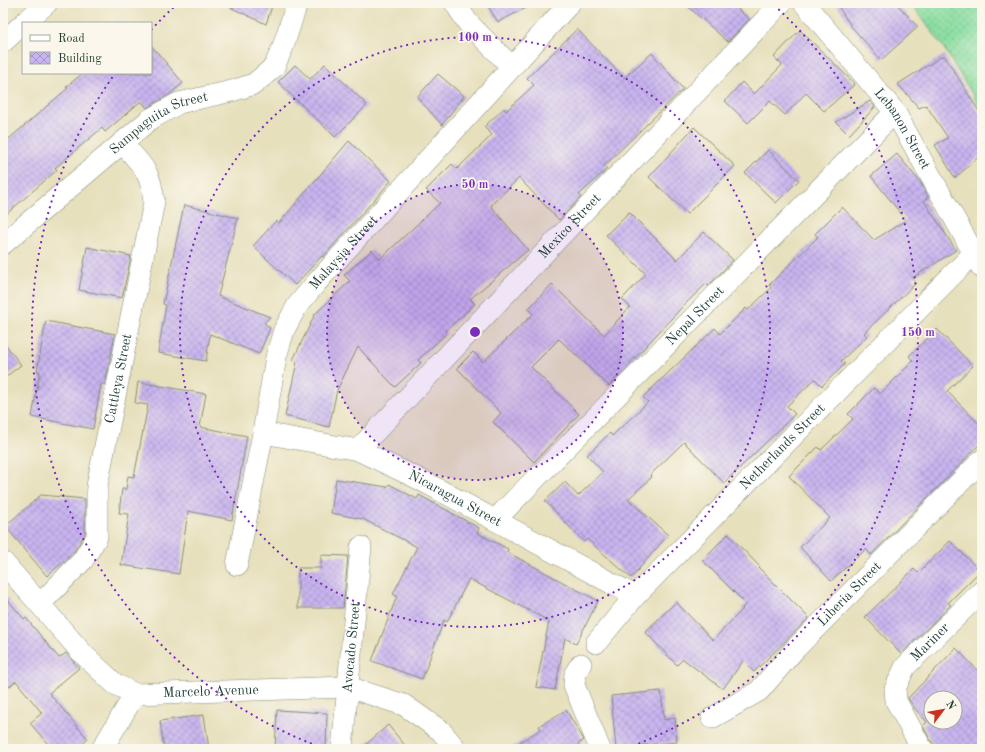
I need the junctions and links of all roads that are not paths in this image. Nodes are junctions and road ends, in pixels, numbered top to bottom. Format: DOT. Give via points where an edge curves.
graph roads {
  1 [pos="47,3"];
  2 [pos="297,3"];
  3 [pos="455,3"];
  4 [pos="570,3"];
  5 [pos="781,3"];
  6 [pos="804,3"];
  7 [pos="26,22"];
  8 [pos="22,26"];
  9 [pos="3,42"];
  10 [pos="511,66"];
  11 [pos="895,112"];
  12 [pos="122,144"];
  13 [pos="3,244"];
  14 [pos="978,261"];
  15 [pos="263,433"];
  16 [pos="358,450"];
  17 [pos="982,460"];
  18 [pos="495,520"];
  19 [pos="361,547"];
  20 [pos="3,562"];
  21 [pos="238,565"];
  22 [pos="635,596"];
  23 [pos="980,599"];
  24 [pos="40,604"];
  25 [pos="596,643"];
  26 [pos="581,664"];
  27 [pos="348,687"];
  28 [pos="135,694"];
  29 [pos="712,718"];
  30 [pos="102,749"];
  31 [pos="342,749"];
  32 [pos="456,749"];
  33 [pos="600,749"];
  34 [pos="922,749"];
  1 -- 7 [label="street"];
  2 -- 12 [label="street, Sampaguita Street" via="274,67 254,84 179,103 149,120"];
  3 -- 10 [label="street" via="468,23"];
  4 -- 10 [label="street, Malaysia Street"];
  5 -- 16 [label="street, Mexico Street"];
  6 -- 11 [label="street, Lebanon Street"];
  8 -- 9 [label="street"];
  10 -- 15 [label="street, Malaysia Street" via="297,306 284,330 276,357"];
  11 -- 14 [label="street, Lebanon Street"];
  11 -- 18 [label="street, Nepal Street"];
  12 -- 13 [label="street, Sampaguita Street"];
  12 -- 24 [label="street, Cattleya Street" via="145,167 152,184 154,202 97,486 97,537 83,560"];
  14 -- 22 [label="street, Netherlands Street"];
  15 -- 16 [label="street, Nicaragua Street"];
  15 -- 21 [label="street, Malaysia Street"];
  16 -- 18 [label="street, Nicaragua Street"];
  17 -- 29 [label="street, Liberia Street" via="795,649 760,691"];
  18 -- 22 [label="street, Nicaragua Street"];
  19 -- 27 [label="street, Avocado Street"];
  20 -- 24 [label="street, Marcelo Avenue"];
  22 -- 25 [label="street, Netherlands Street"];
  23 -- 34 [label="street, Mariner" via="905,667 895,689 896,702"];
  24 -- 28 [label="street, Marcelo Avenue" via="83,654 114,684"];
  26 -- 33 [label="street" via="575,673 574,685"];
  27 -- 28 [label="street, Marcelo Avenue"];
  27 -- 31 [label="street, Avocado Street"];
  27 -- 32 [label="street, Marcelo Avenue" via="404,705 441,731"];
  28 -- 30 [label="street"];
}
